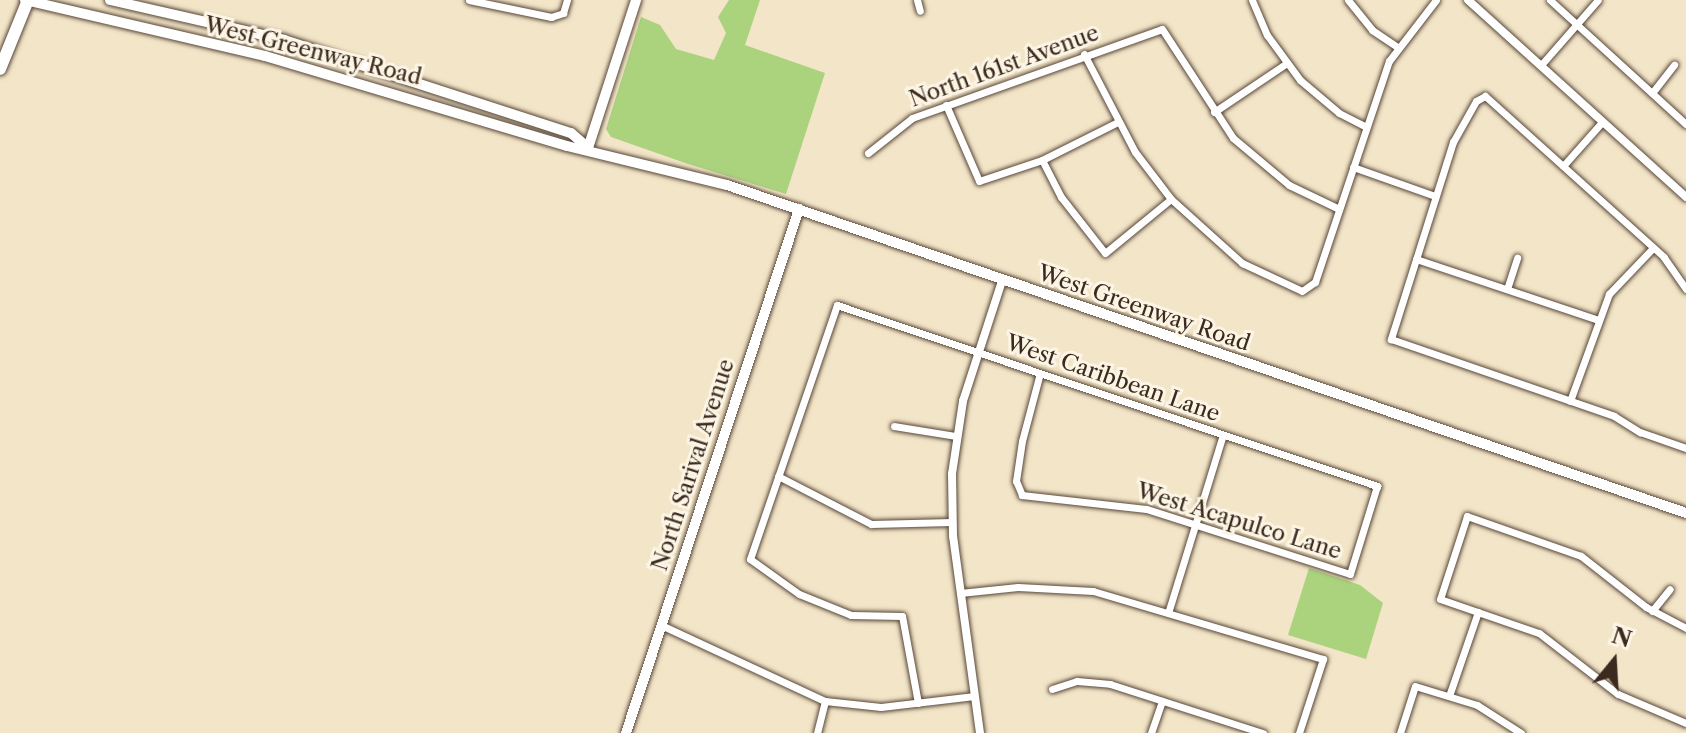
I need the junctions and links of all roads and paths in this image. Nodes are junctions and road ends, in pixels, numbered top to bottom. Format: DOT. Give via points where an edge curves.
graph roads {
  1 [pos="27,0"];
  2 [pos="110,0"];
  3 [pos="469,0"];
  4 [pos="567,0"];
  5 [pos="636,0"];
  6 [pos="917,0"];
  7 [pos="1252,0"];
  8 [pos="1348,0"];
  9 [pos="1436,0"];
  10 [pos="1468,0"];
  11 [pos="1550,0"];
  12 [pos="1598,0"];
  13 [pos="920,11"];
  14 [pos="1578,25"];
  15 [pos="1396,46"];
  16 [pos="1084,54"];
  17 [pos="1287,63"];
  18 [pos="1541,65"];
  19 [pos="1674,65"];
  20 [pos="0,69"];
  21 [pos="1652,93"];
  22 [pos="946,105"];
  23 [pos="1214,112"];
  24 [pos="1118,122"];
  25 [pos="1602,122"];
  26 [pos="1686,124"];
  27 [pos="1366,127"];
  28 [pos="588,148"];
  29 [pos="868,153"];
  30 [pos="1042,160"];
  31 [pos="1563,166"];
  32 [pos="1353,167"];
  33 [pos="1435,196"];
  34 [pos="1686,197"];
  35 [pos="1171,199"];
  36 [pos="799,209"];
  37 [pos="1339,209"];
  38 [pos="1653,248"];
  39 [pos="1517,258"];
  40 [pos="1416,259"];
  41 [pos="1002,281"];
  42 [pos="1686,287"];
  43 [pos="1507,289"];
  44 [pos="1598,320"];
  45 [pos="978,351"];
  46 [pos="1040,373"];
  47 [pos="1570,401"];
  48 [pos="894,426"];
  49 [pos="1223,435"];
  50 [pos="956,436"];
  51 [pos="1686,448"];
  52 [pos="778,476"];
  53 [pos="1686,513"];
  54 [pos="952,522"];
  55 [pos="1197,522"];
  56 [pos="1350,574"];
  57 [pos="1670,589"];
  58 [pos="960,593"];
  59 [pos="1169,610"];
  60 [pos="1652,611"];
  61 [pos="1478,612"];
  62 [pos="661,625"];
  63 [pos="1686,628"];
  64 [pos="1052,689"];
  65 [pos="974,696"];
  66 [pos="1449,696"];
  67 [pos="825,701"];
  68 [pos="1162,701"];
  69 [pos="918,703"];
  70 [pos="1686,723"];
  71 [pos="626,733"];
  72 [pos="817,733"];
  73 [pos="980,733"];
  74 [pos="1151,733"];
  75 [pos="1263,733"];
  76 [pos="1299,733"];
  77 [pos="1400,733"];
  78 [pos="1521,733"];
  1 -- 20 [label="highway"];
  1 -- 28 [label="main road, West Greenway Road" via="265,56"];
  2 -- 28 [label="main road, West Greenway Road" via="284,40 571,133"];
  3 -- 4 [label="street" via="517,14 560,17"];
  5 -- 28 [label="main road"];
  6 -- 13 [label="street"];
  7 -- 17 [label="street"];
  8 -- 15 [label="street" via="1372,30"];
  9 -- 15 [label="street"];
  10 -- 18 [label="street"];
  11 -- 14 [label="street"];
  12 -- 14 [label="street"];
  14 -- 18 [label="street"];
  14 -- 21 [label="street"];
  15 -- 27 [label="street"];
  16 -- 22 [label="street, North 161st Avenue"];
  16 -- 23 [label="street, North 161st Avenue" via="1162,29"];
  16 -- 24 [label="street"];
  17 -- 23 [label="street"];
  17 -- 27 [label="street" via="1315,95"];
  18 -- 25 [label="street"];
  19 -- 21 [label="street"];
  21 -- 26 [label="street"];
  22 -- 29 [label="street, North 161st Avenue" via="902,123"];
  22 -- 30 [label="street" via="978,184"];
  23 -- 37 [label="street" via="1257,161 1289,185"];
  24 -- 30 [label="street"];
  24 -- 35 [label="street"];
  25 -- 31 [label="street"];
  25 -- 34 [label="street"];
  27 -- 32 [label="street"];
  28 -- 36 [label="main road, West Greenway Road"];
  30 -- 35 [label="street" via="1061,197 1105,253"];
  31 -- 33 [label="street" via="1485,96 1464,118"];
  31 -- 38 [label="street"];
  32 -- 33 [label="street"];
  32 -- 37 [label="street"];
  33 -- 40 [label="street"];
  35 -- 37 [label="street" via="1242,263 1274,282 1310,289"];
  36 -- 41 [label="main road, West Greenway Road"];
  36 -- 62 [label="main road, North Sarival Avenue"];
  38 -- 42 [label="street"];
  38 -- 44 [label="street" via="1609,294"];
  39 -- 43 [label="street"];
  40 -- 43 [label="street"];
  40 -- 47 [label="street" via="1391,339"];
  41 -- 45 [label="street"];
  41 -- 53 [label="main road, West Greenway Road"];
  43 -- 44 [label="street"];
  44 -- 47 [label="street"];
  45 -- 46 [label="street, West Caribbean Lane"];
  45 -- 50 [label="street"];
  45 -- 52 [label="street, West Caribbean Lane" via="837,305"];
  46 -- 49 [label="street, West Caribbean Lane"];
  46 -- 55 [label="street, West Acapulco Lane" via="1016,481 1022,495 1121,504"];
  47 -- 51 [label="street"];
  48 -- 50 [label="street"];
  49 -- 55 [label="street"];
  49 -- 56 [label="street, West Caribbean Lane" via="1377,486"];
  50 -- 54 [label="street"];
  52 -- 54 [label="street" via="871,524"];
  52 -- 69 [label="street" via="750,559 799,594 851,615 902,616"];
  54 -- 58 [label="street"];
  55 -- 56 [label="street, West Acapulco Lane"];
  55 -- 59 [label="street"];
  57 -- 60 [label="street"];
  58 -- 59 [label="street" via="1057,587"];
  58 -- 65 [label="street"];
  59 -- 76 [label="street" via="1323,659"];
  60 -- 61 [label="street" via="1581,556 1467,516 1440,599"];
  60 -- 63 [label="street"];
  61 -- 66 [label="street"];
  61 -- 70 [label="street" via="1539,633 1618,694"];
  62 -- 67 [label="street"];
  62 -- 71 [label="main road, North Sarival Avenue"];
  64 -- 68 [label="street" via="1077,681 1099,683"];
  65 -- 69 [label="street"];
  65 -- 73 [label="street"];
  66 -- 77 [label="street" via="1415,686"];
  66 -- 78 [label="street" via="1504,718"];
  67 -- 69 [label="street" via="881,707"];
  67 -- 72 [label="street"];
  68 -- 74 [label="street"];
  68 -- 75 [label="street"];
}
